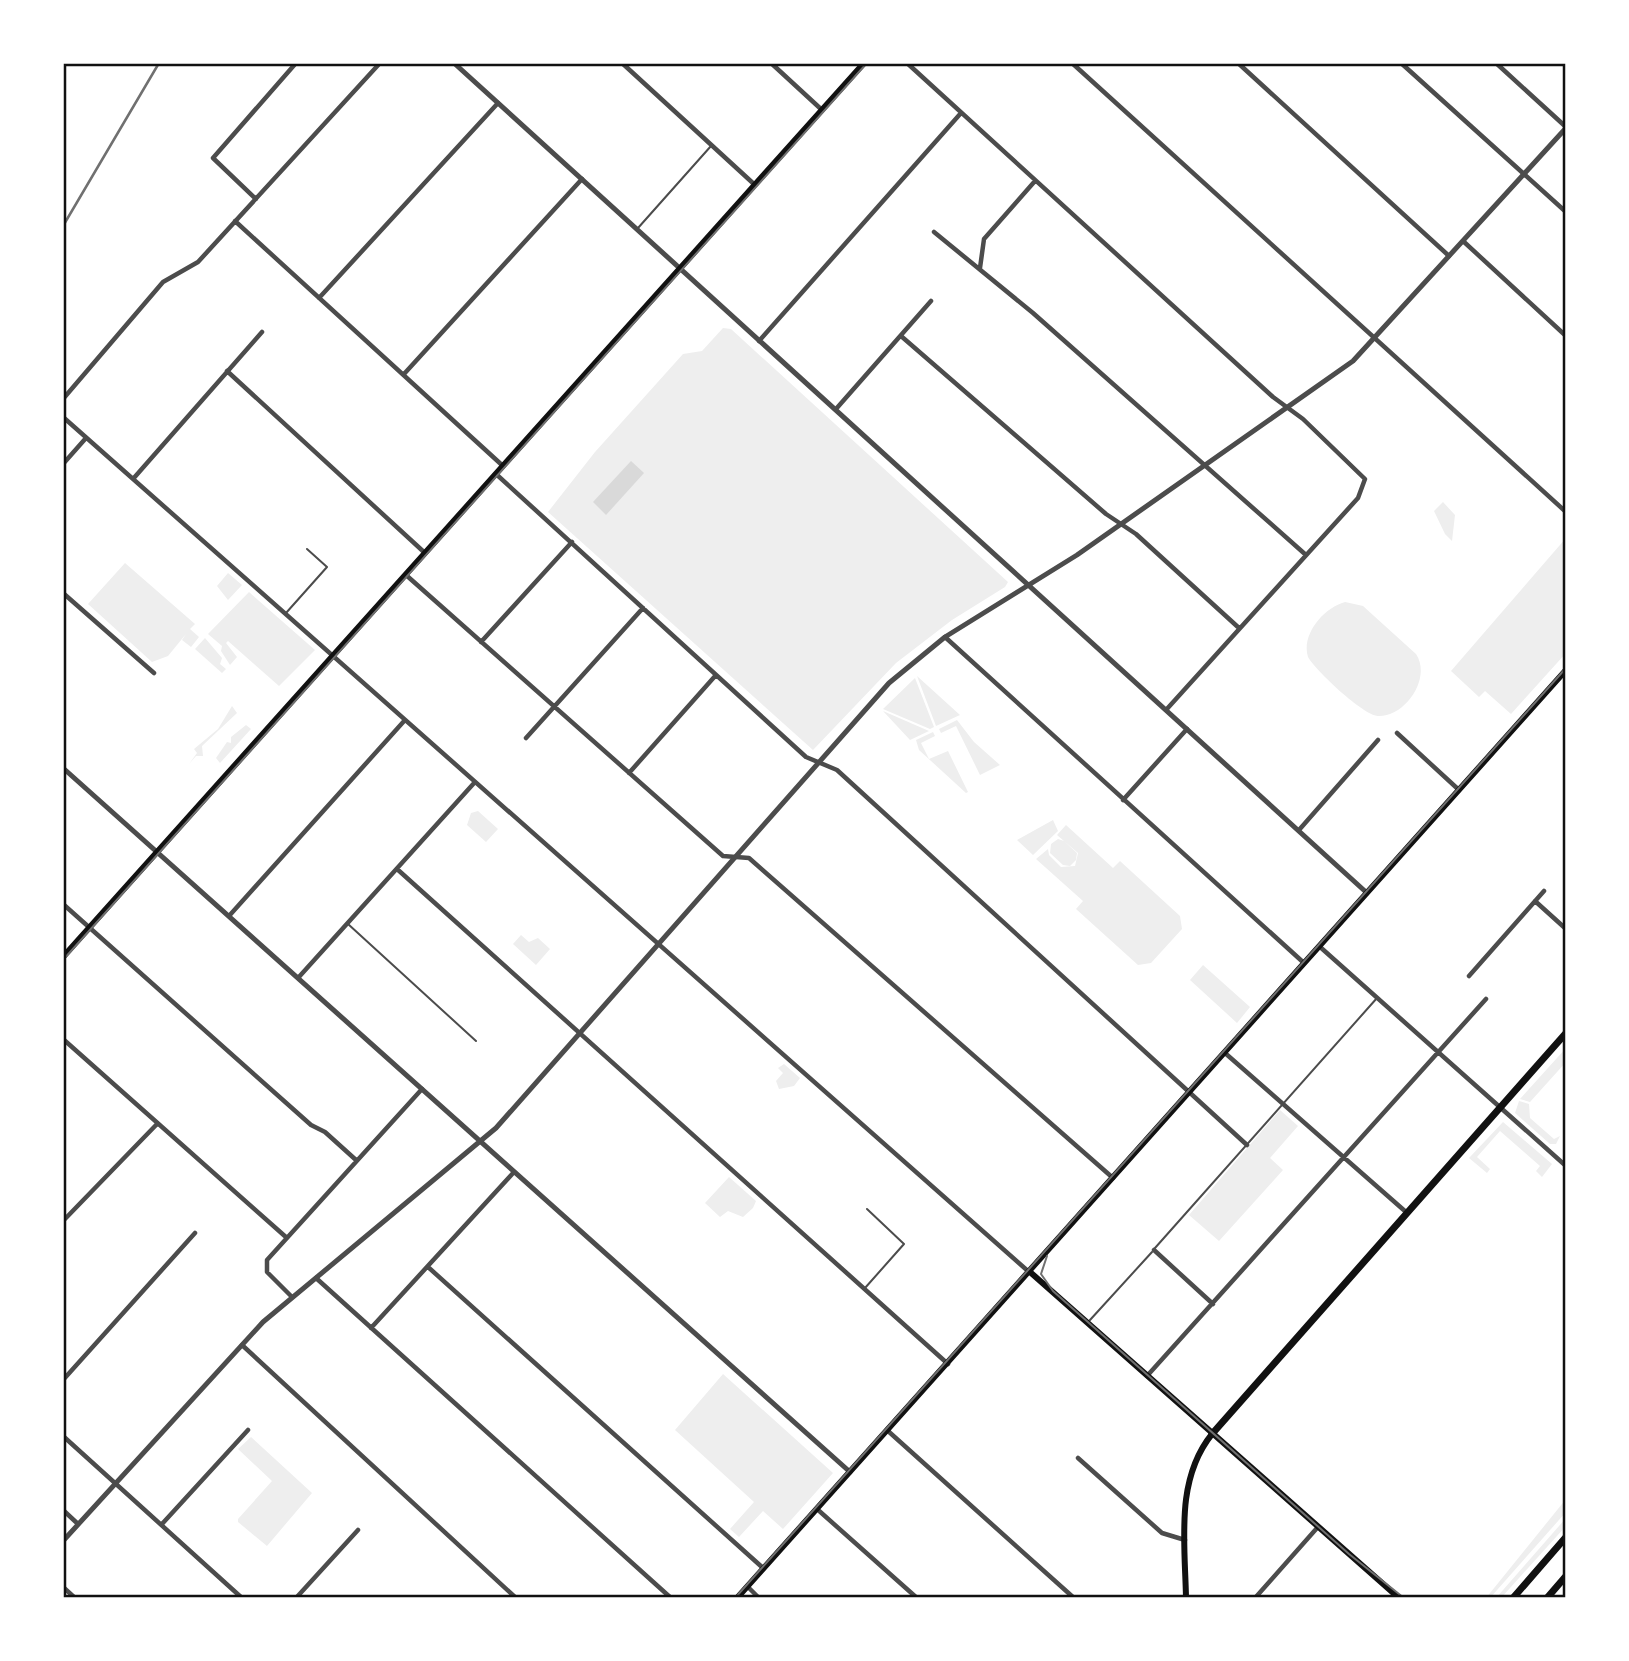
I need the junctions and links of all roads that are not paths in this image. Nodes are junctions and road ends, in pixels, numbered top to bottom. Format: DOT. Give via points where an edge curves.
graph roads {
  1 [pos="296,63"];
  2 [pos="380,63"];
  3 [pos="454,63"];
  4 [pos="622,63"];
  5 [pos="771,63"];
  6 [pos="864,63"];
  7 [pos="906,63"];
  8 [pos="1072,63"];
  9 [pos="1238,63"];
  10 [pos="1401,63"];
  11 [pos="1496,63"];
  12 [pos="498,103"];
  13 [pos="822,110"];
  14 [pos="961,113"];
  15 [pos="1566,127"];
  16 [pos="711,145"];
  17 [pos="1524,174"];
  18 [pos="582,179"];
  19 [pos="1035,181"];
  20 [pos="755,185"];
  21 [pos="256,199"];
  22 [pos="1566,212"];
  23 [pos="235,221"];
  24 [pos="637,228"];
  25 [pos="934,232"];
  26 [pos="1463,242"];
  27 [pos="1449,256"];
  28 [pos="681,268"];
  29 [pos="980,269"];
  30 [pos="319,298"];
  31 [pos="931,301"];
  32 [pos="261,332"];
  33 [pos="901,336"];
  34 [pos="1566,336"];
  35 [pos="1375,338"];
  36 [pos="759,341"];
  37 [pos="227,371"];
  38 [pos="404,374"];
  39 [pos="63,399"];
  40 [pos="1289,408"];
  41 [pos="836,409"];
  42 [pos="63,417"];
  43 [pos="86,438"];
  44 [pos="63,464"];
  45 [pos="503,466"];
  46 [pos="1205,466"];
  47 [pos="496,474"];
  48 [pos="133,479"];
  49 [pos="1566,512"];
  50 [pos="1119,525"];
  51 [pos="572,542"];
  52 [pos="307,549"];
  53 [pos="425,553"];
  54 [pos="1306,555"];
  55 [pos="405,574"];
  56 [pos="1028,585"];
  57 [pos="63,593"];
  58 [pos="643,608"];
  59 [pos="286,614"];
  60 [pos="1239,628"];
  61 [pos="946,637"];
  62 [pos="481,642"];
  63 [pos="331,655"];
  64 [pos="1566,670"];
  65 [pos="154,673"];
  66 [pos="716,675"];
  67 [pos="554,706"];
  68 [pos="1166,710"];
  69 [pos="405,720"];
  70 [pos="1187,729"];
  71 [pos="1397,733"];
  72 [pos="526,738"];
  73 [pos="1378,740"];
  74 [pos="820,762"];
  75 [pos="63,768"];
  76 [pos="628,773"];
  77 [pos="475,782"];
  78 [pos="1458,790"];
  79 [pos="1123,800"];
  80 [pos="1299,830"];
  81 [pos="157,851"];
  82 [pos="736,857"];
  83 [pos="397,869"];
  84 [pos="1544,891"];
  85 [pos="1367,893"];
  86 [pos="1535,901"];
  87 [pos="63,904"];
  88 [pos="229,916"];
  89 [pos="348,924"];
  90 [pos="89,928"];
  91 [pos="1566,929"];
  92 [pos="660,945"];
  93 [pos="1319,946"];
  94 [pos="63,957"];
  95 [pos="1304,963"];
  96 [pos="1469,976"];
  97 [pos="298,978"];
  98 [pos="1377,998"];
  99 [pos="1486,999"];
  100 [pos="581,1033"];
  101 [pos="1566,1033"];
  102 [pos="63,1039"];
  103 [pos="476,1041"];
  104 [pos="1439,1052"];
  105 [pos="1225,1053"];
  106 [pos="422,1089"];
  107 [pos="1190,1092"];
  108 [pos="1283,1103"];
  109 [pos="1500,1107"];
  110 [pos="158,1124"];
  111 [pos="481,1141"];
  112 [pos="1247,1145"];
  113 [pos="1344,1158"];
  114 [pos="356,1160"];
  115 [pos="1566,1166"];
  116 [pos="514,1172"];
  117 [pos="1114,1178"];
  118 [pos="867,1209"];
  119 [pos="1406,1212"];
  120 [pos="63,1221"];
  121 [pos="195,1234"];
  122 [pos="287,1238"];
  123 [pos="1154,1250"];
  124 [pos="428,1266"];
  125 [pos="1030,1272"];
  126 [pos="316,1278"];
  127 [pos="864,1289"];
  128 [pos="292,1297"];
  129 [pos="1213,1304"];
  130 [pos="1087,1324"];
  131 [pos="371,1328"];
  132 [pos="241,1344"];
  133 [pos="948,1364"];
  134 [pos="1146,1377"];
  135 [pos="63,1380"];
  136 [pos="248,1430"];
  137 [pos="888,1431"];
  138 [pos="1212,1434"];
  139 [pos="63,1436"];
  140 [pos="1077,1458"];
  141 [pos="850,1472"];
  142 [pos="116,1482"];
  143 [pos="817,1509"];
  144 [pos="63,1510"];
  145 [pos="79,1524"];
  146 [pos="162,1524"];
  147 [pos="1317,1528"];
  148 [pos="358,1530"];
  149 [pos="1566,1537"];
  150 [pos="1185,1540"];
  151 [pos="63,1541"];
  152 [pos="764,1569"];
  153 [pos="1566,1576"];
  154 [pos="63,1587"];
  155 [pos="748,1587"];
  156 [pos="75,1598"];
  157 [pos="242,1598"];
  158 [pos="296,1598"];
  159 [pos="516,1598"];
  160 [pos="671,1598"];
  161 [pos="737,1598"];
  162 [pos="760,1598"];
  163 [pos="917,1598"];
  164 [pos="1074,1598"];
  165 [pos="1186,1598"];
  166 [pos="1255,1598"];
  167 [pos="1399,1598"];
  168 [pos="1513,1598"];
  169 [pos="1547,1598"];
  1 -- 21 [label="street" via="213,158"];
  2 -- 21 [label="street"];
  3 -- 12 [label="street"];
  4 -- 16 [label="street"];
  5 -- 13 [label="street"];
  6 -- 13 [label="main road"];
  7 -- 14 [label="street"];
  8 -- 35 [label="street"];
  9 -- 27 [label="street"];
  10 -- 17 [label="street"];
  11 -- 15 [label="street"];
  12 -- 18 [label="street"];
  12 -- 30 [label="street"];
  13 -- 20 [label="main road"];
  14 -- 19 [label="street"];
  14 -- 36 [label="street"];
  15 -- 17 [label="street"];
  16 -- 20 [label="street"];
  16 -- 24 [label="lane"];
  17 -- 22 [label="street"];
  17 -- 26 [label="street"];
  18 -- 24 [label="street"];
  18 -- 38 [label="street"];
  19 -- 29 [label="street" via="984,239"];
  19 -- 40 [label="street"];
  20 -- 28 [label="main road"];
  21 -- 23 [label="street"];
  23 -- 30 [label="street"];
  23 -- 39 [label="street" via="198,262 163,282"];
  24 -- 28 [label="street"];
  25 -- 29 [label="street"];
  26 -- 27 [label="street"];
  26 -- 34 [label="street"];
  27 -- 35 [label="street"];
  28 -- 36 [label="street"];
  28 -- 45 [label="main road"];
  29 -- 46 [label="street"];
  30 -- 38 [label="street"];
  31 -- 33 [label="street"];
  32 -- 37 [label="street"];
  33 -- 41 [label="street"];
  33 -- 50 [label="street"];
  35 -- 40 [label="street" via="1353,361"];
  35 -- 49 [label="street"];
  36 -- 41 [label="street"];
  37 -- 48 [label="street"];
  37 -- 53 [label="street"];
  38 -- 45 [label="street"];
  40 -- 46 [label="street"];
  40 -- 54 [label="street" via="1361,472 1365,485"];
  41 -- 56 [label="street"];
  42 -- 43 [label="street"];
  43 -- 44 [label="street"];
  43 -- 48 [label="street"];
  45 -- 47 [label="main road"];
  46 -- 50 [label="street"];
  46 -- 54 [label="street"];
  47 -- 51 [label="street"];
  47 -- 53 [label="main road"];
  48 -- 59 [label="street"];
  50 -- 56 [label="street"];
  50 -- 60 [label="street" via="1136,534"];
  51 -- 58 [label="street"];
  51 -- 62 [label="street"];
  52 -- 59 [label="lane" via="327,568"];
  53 -- 55 [label="main road"];
  54 -- 60 [label="street"];
  55 -- 62 [label="street"];
  55 -- 63 [label="main road"];
  56 -- 61 [label="street"];
  56 -- 68 [label="street"];
  57 -- 65 [label="street"];
  58 -- 66 [label="street"];
  58 -- 67 [label="street"];
  59 -- 63 [label="street"];
  60 -- 68 [label="street"];
  61 -- 74 [label="street" via="889,683"];
  61 -- 79 [label="street"];
  62 -- 67 [label="street"];
  63 -- 69 [label="street"];
  63 -- 81 [label="main road"];
  64 -- 78 [label="main road"];
  66 -- 74 [label="street" via="806,757"];
  66 -- 76 [label="street"];
  67 -- 72 [label="street"];
  67 -- 76 [label="street"];
  68 -- 70 [label="street"];
  69 -- 77 [label="street"];
  69 -- 88 [label="street"];
  70 -- 79 [label="street"];
  70 -- 80 [label="street"];
  71 -- 78 [label="street"];
  73 -- 80 [label="street"];
  74 -- 82 [label="street"];
  74 -- 107 [label="street" via="836,770"];
  75 -- 81 [label="street"];
  76 -- 82 [label="street" via="723,856"];
  77 -- 83 [label="street"];
  77 -- 92 [label="street"];
  78 -- 85 [label="main road"];
  79 -- 95 [label="street"];
  80 -- 85 [label="street"];
  81 -- 88 [label="street"];
  81 -- 90 [label="main road"];
  82 -- 92 [label="street"];
  82 -- 117 [label="street" via="749,858"];
  83 -- 89 [label="street"];
  83 -- 100 [label="street"];
  84 -- 86 [label="street"];
  85 -- 93 [label="main road"];
  86 -- 91 [label="street"];
  86 -- 96 [label="street"];
  87 -- 90 [label="street"];
  88 -- 97 [label="street"];
  89 -- 97 [label="street"];
  89 -- 103 [label="lane"];
  90 -- 94 [label="main road"];
  90 -- 114 [label="street"];
  92 -- 100 [label="street"];
  92 -- 125 [label="street"];
  93 -- 95 [label="main road"];
  93 -- 98 [label="street"];
  95 -- 105 [label="main road"];
  97 -- 106 [label="street"];
  98 -- 104 [label="street"];
  98 -- 108 [label="lane"];
  99 -- 104 [label="street"];
  100 -- 111 [label="street"];
  100 -- 127 [label="street"];
  101 -- 109 [label="main road"];
  102 -- 110 [label="street"];
  104 -- 109 [label="street"];
  104 -- 113 [label="street"];
  105 -- 107 [label="main road"];
  105 -- 108 [label="street"];
  106 -- 111 [label="street"];
  106 -- 114 [label="street"];
  107 -- 112 [label="street"];
  107 -- 117 [label="main road"];
  108 -- 112 [label="lane"];
  108 -- 113 [label="street"];
  109 -- 115 [label="street"];
  109 -- 119 [label="main road"];
  110 -- 120 [label="street"];
  110 -- 122 [label="street"];
  111 -- 116 [label="street"];
  111 -- 126 [label="street"];
  112 -- 123 [label="lane"];
  113 -- 119 [label="street"];
  113 -- 129 [label="street"];
  114 -- 122 [label="street"];
  116 -- 124 [label="street"];
  116 -- 141 [label="street"];
  117 -- 125 [label="main road"];
  118 -- 127 [label="lane" via="904,1244"];
  119 -- 138 [label="main road"];
  121 -- 135 [label="street"];
  122 -- 128 [label="street" via="265,1267"];
  123 -- 129 [label="street"];
  123 -- 130 [label="lane"];
  124 -- 131 [label="street"];
  124 -- 152 [label="street"];
  125 -- 130 [label="main road"];
  125 -- 133 [label="main road"];
  126 -- 128 [label="street"];
  126 -- 131 [label="street"];
  127 -- 133 [label="street"];
  128 -- 132 [label="street"];
  129 -- 134 [label="street"];
  130 -- 134 [label="main road"];
  131 -- 160 [label="street"];
  132 -- 142 [label="street"];
  132 -- 159 [label="street"];
  133 -- 137 [label="main road"];
  134 -- 138 [label="main road"];
  136 -- 146 [label="street"];
  137 -- 141 [label="main road"];
  137 -- 164 [label="street"];
  138 -- 147 [label="main road"];
  138 -- 150 [label="main road" via="1196,1455 1187,1483"];
  139 -- 142 [label="street"];
  140 -- 150 [label="street" via="1163,1534"];
  141 -- 143 [label="main road"];
  142 -- 145 [label="street"];
  142 -- 146 [label="street"];
  143 -- 152 [label="main road"];
  143 -- 163 [label="street"];
  144 -- 145 [label="street"];
  145 -- 151 [label="street"];
  146 -- 157 [label="street"];
  147 -- 166 [label="street"];
  147 -- 167 [label="main road"];
  148 -- 158 [label="street"];
  149 -- 168 [label="main road"];
  150 -- 165 [label="main road"];
  152 -- 155 [label="main road"];
  153 -- 169 [label="main road"];
  154 -- 156 [label="street"];
  155 -- 161 [label="main road"];
  155 -- 162 [label="street"];
}
